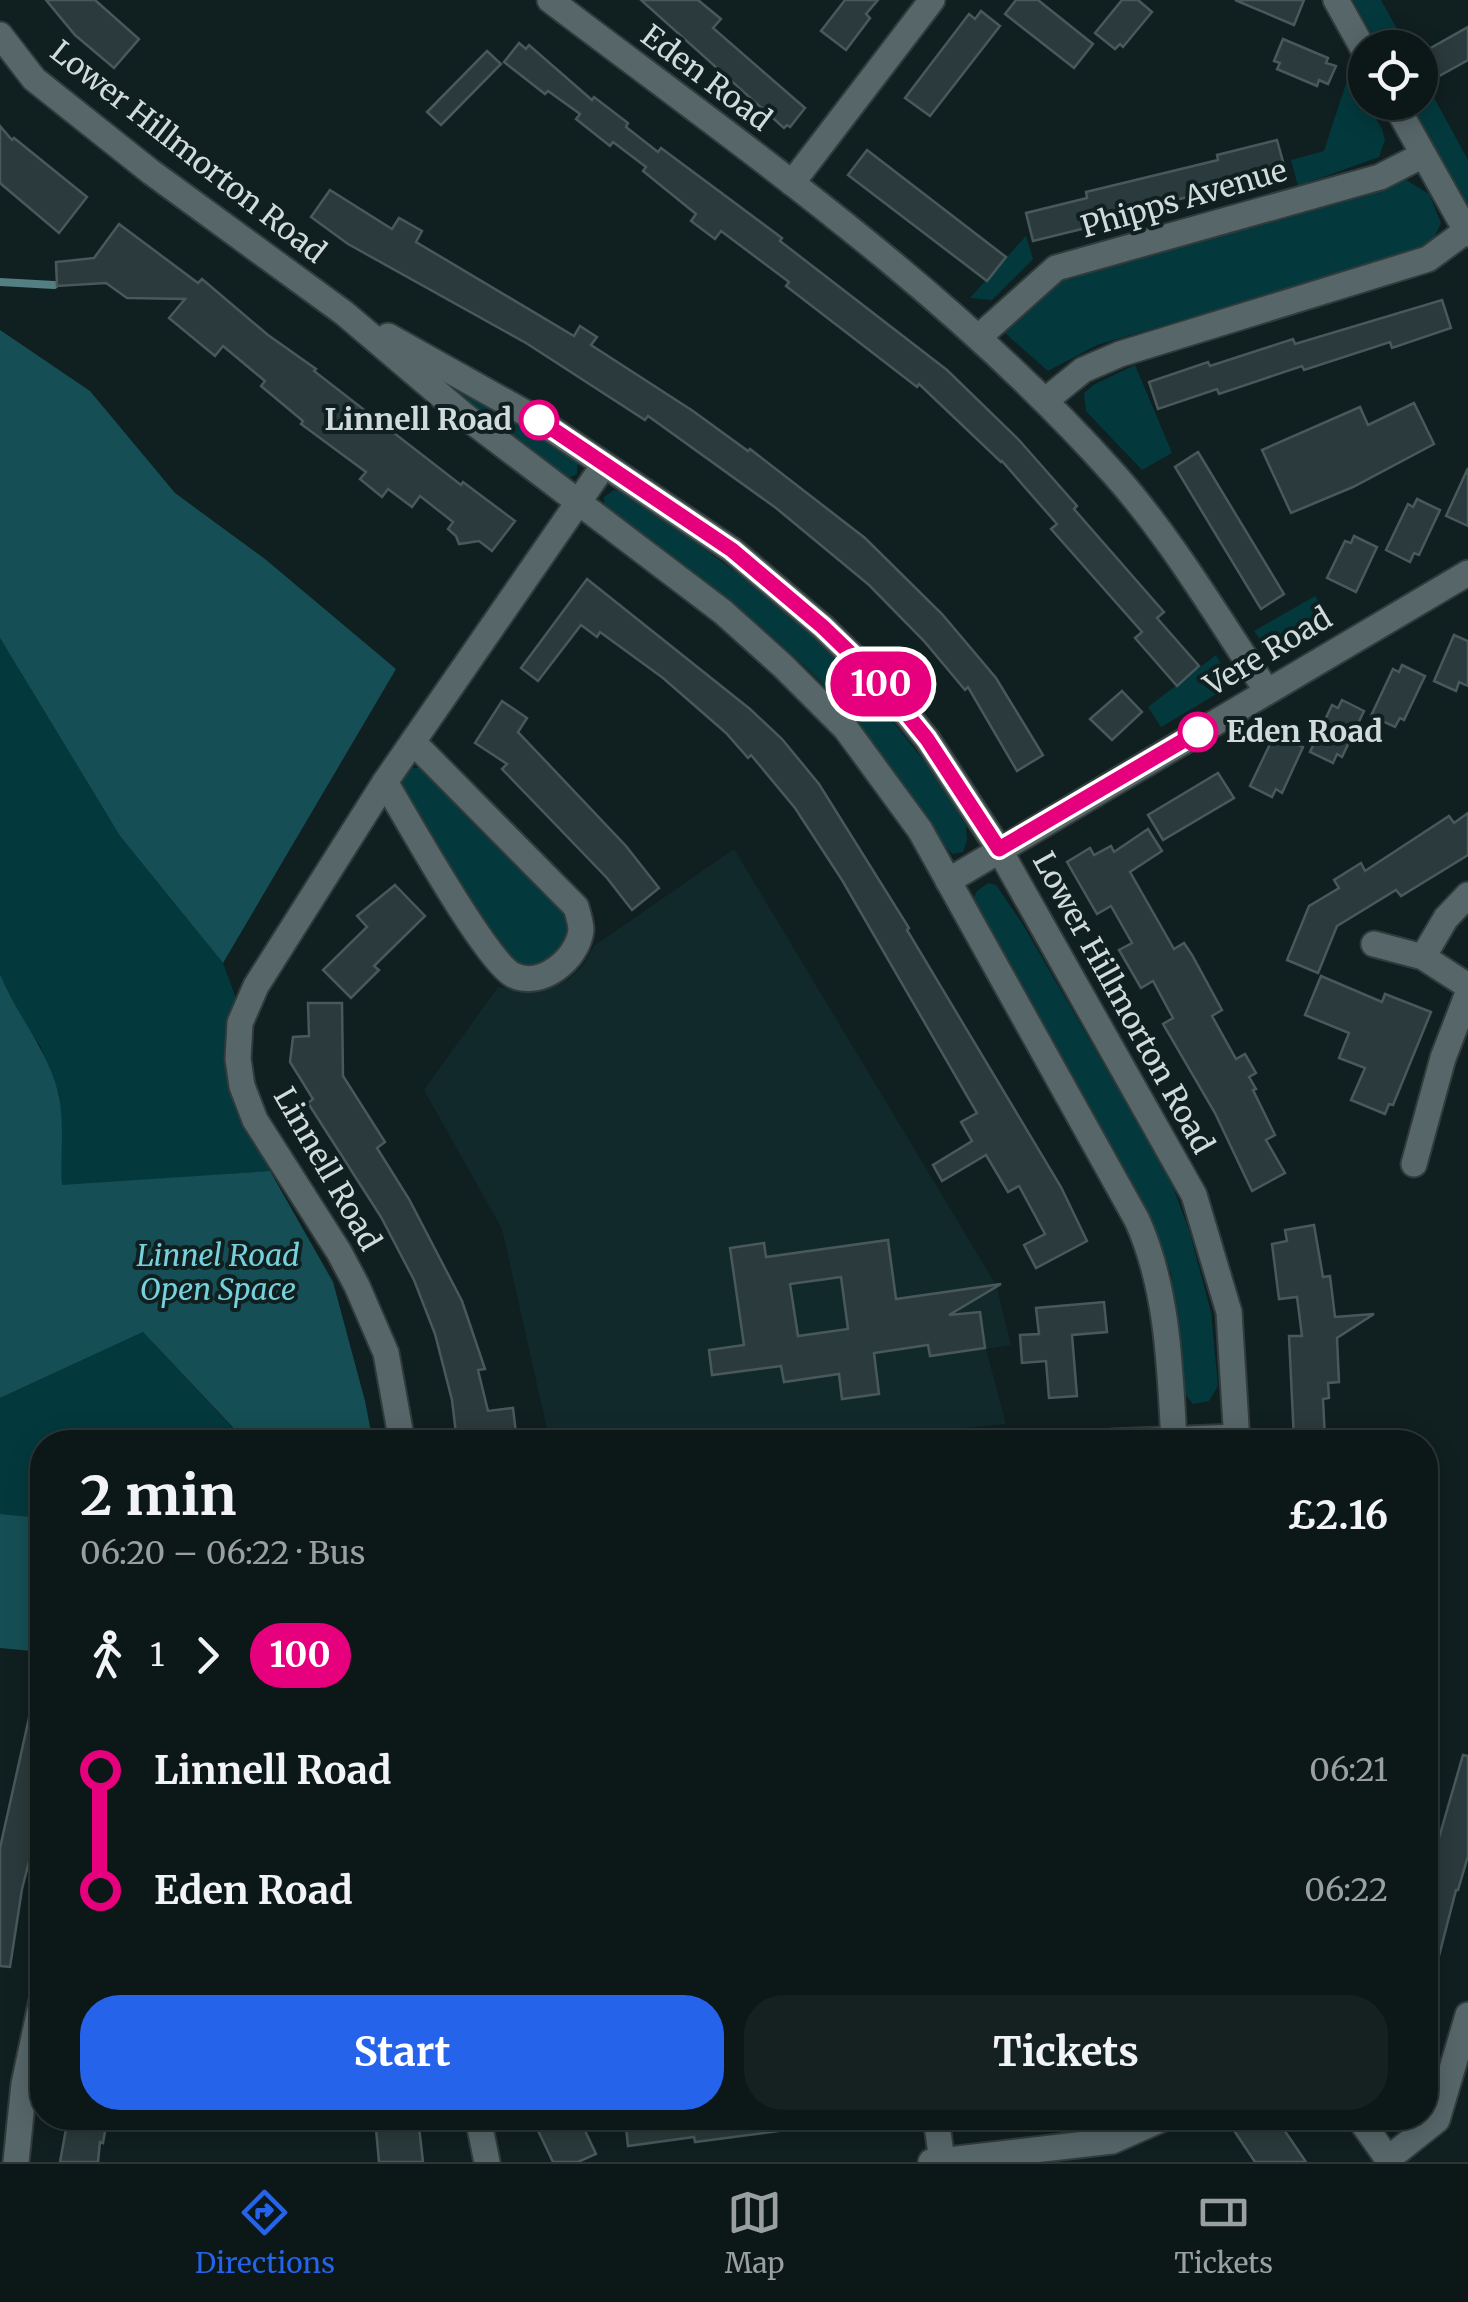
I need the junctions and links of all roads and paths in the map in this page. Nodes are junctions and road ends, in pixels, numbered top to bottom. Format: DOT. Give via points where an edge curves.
graph roads {
  1 [pos="932,0"];
  2 [pos="1336,0"];
  3 [pos="538,2"];
  4 [pos="1353,30"];
  5 [pos="0,35"];
  6 [pos="1404,120"];
  7 [pos="1423,155"];
  8 [pos="792,183"];
  9 [pos="1467,232"];
  10 [pos="344,313"];
  11 [pos="980,336"];
  12 [pos="1046,400"];
  13 [pos="604,466"];
  14 [pos="578,502"];
  15 [pos="1468,573"];
  16 [pos="1267,691"];
  17 [pos="413,742"];
  18 [pos="385,782"];
  19 [pos="999,849"];
  20 [pos="948,881"];
  21 [pos="1468,895"];
  22 [pos="1374,944"];
  23 [pos="1423,957"];
  24 [pos="1468,989"];
  25 [pos="1414,1164"];
  26 [pos="400,1430"];
  27 [pos="1173,1430"];
  28 [pos="1236,1430"];
  29 [pos="1468,2015"];
  30 [pos="30,2056"];
  31 [pos="1438,2117"];
  32 [pos="480,2130"];
  33 [pos="938,2130"];
  34 [pos="1136,2130"];
  35 [pos="1367,2130"];
  36 [pos="1425,2130"];
  37 [pos="1079,2154"];
  38 [pos="942,2161"];
  39 [pos="1389,2161"];
  40 [pos="16,2162"];
  41 [pos="486,2162"];
  42 [pos="930,2162"];
  1 -- 8 [label="street"];
  2 -- 4 [label="street"];
  3 -- 8 [label="street, Eden Road"];
  5 -- 10 [label="street, Lower Hillmorton Road" via="34,79"];
  6 -- 7 [label="street"];
  7 -- 9 [label="street"];
  7 -- 11 [label="street, Phipps Avenue" via="1380,177 1056,268"];
  8 -- 11 [label="street, Eden Road"];
  9 -- 12 [label="street" via="1428,259 1120,354 1083,370"];
  10 -- 13 [label="street, Lower Hillmorton Road" via="468,378"];
  10 -- 14 [label="street, Lower Hillmorton Road"];
  11 -- 12 [label="street, Eden Road"];
  12 -- 16 [label="street, Eden Road" via="1117,477"];
  13 -- 14 [label="street, Linnell Road"];
  13 -- 19 [label="street, Lower Hillmorton Road" via="732,550 884,686"];
  14 -- 17 [label="street, Linnell Road"];
  14 -- 20 [label="street, Lower Hillmorton Road" via="722,612 846,730 920,830"];
  15 -- 16 [label="street, Vere Road"];
  16 -- 19 [label="street, Vere Road"];
  17 -- 18 [label="street, Linnell Road"];
  17 -- 18 [label="street" via="576,907 581,929 566,962 544,976 526,977 501,964"];
  18 -- 26 [label="street, Linnell Road" via="256,986 240,1023 238,1059 255,1120 339,1252 386,1353"];
  19 -- 20 [label="street, Vere Road"];
  19 -- 28 [label="street, Lower Hillmorton Road" via="1194,1195 1229,1312"];
  20 -- 27 [label="street, Lower Hillmorton Road" via="1150,1249"];
  21 -- 23 [label="street"];
  22 -- 23 [label="street"];
  23 -- 24 [label="street"];
  24 -- 25 [label="street"];
  29 -- 31 [label="street"];
  30 -- 40 [label="street"];
  32 -- 41 [label="street"];
  33 -- 38 [label="street"];
  34 -- 37 [label="street"];
  35 -- 39 [label="street"];
  36 -- 39 [label="street"];
  37 -- 38 [label="street"];
  38 -- 42 [label="street"];
}
